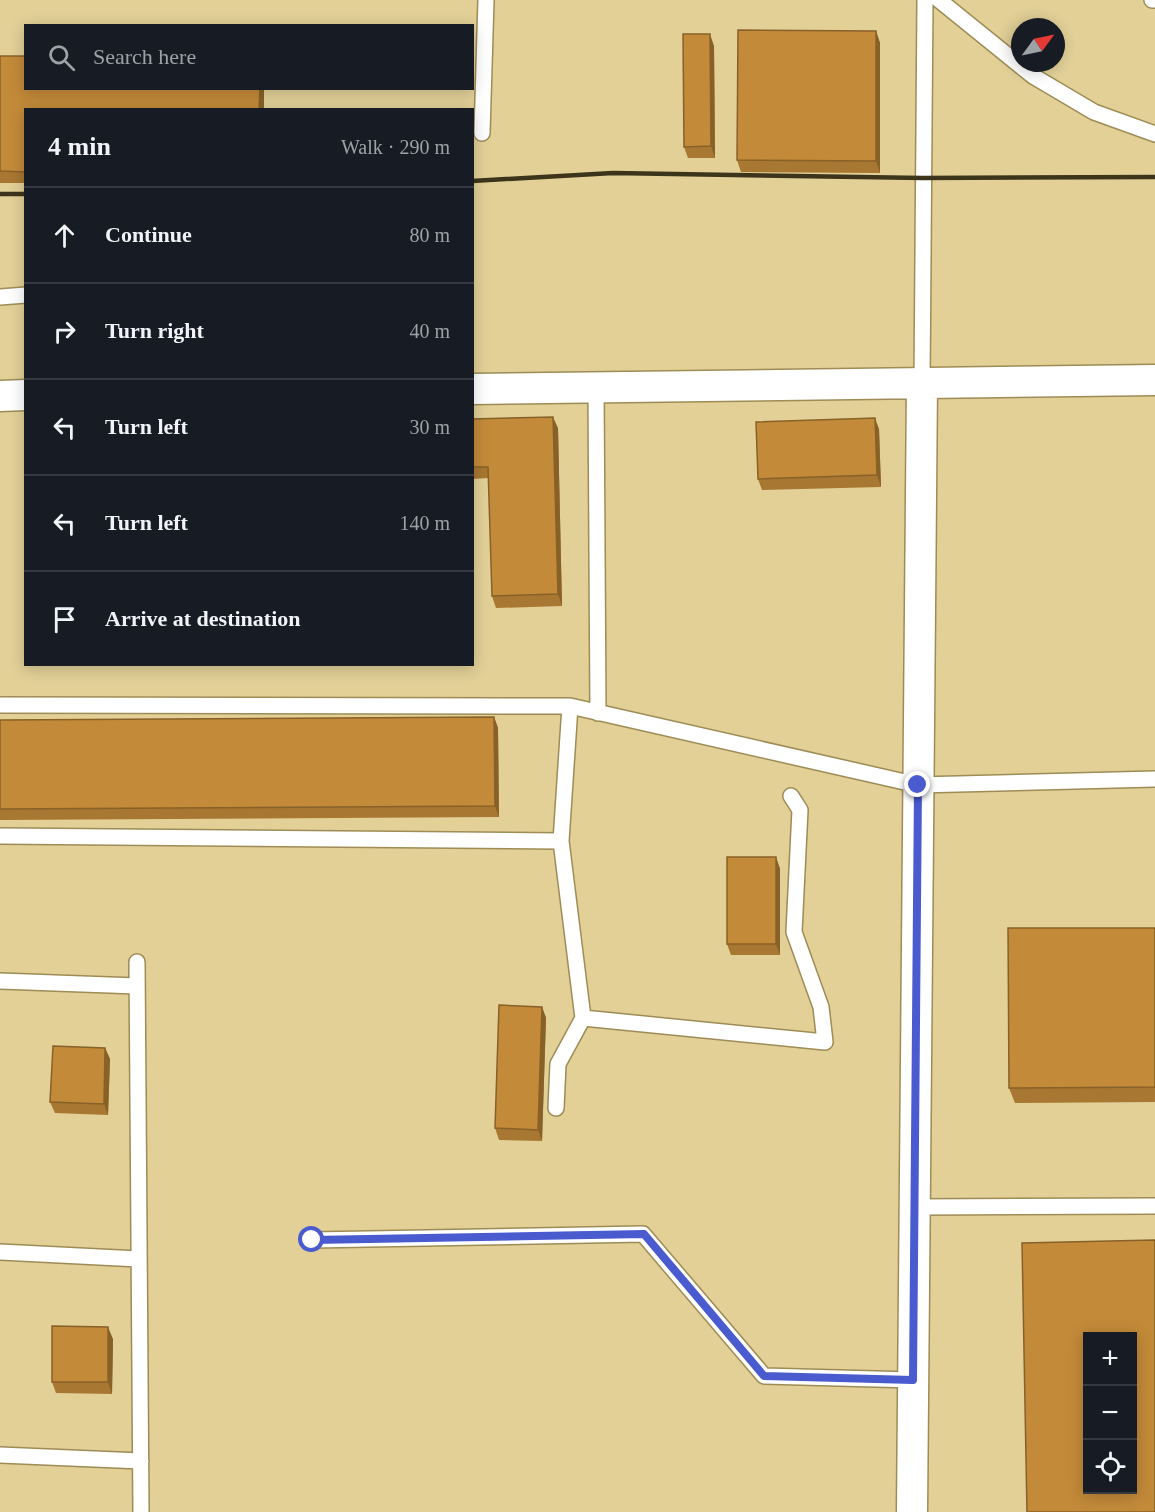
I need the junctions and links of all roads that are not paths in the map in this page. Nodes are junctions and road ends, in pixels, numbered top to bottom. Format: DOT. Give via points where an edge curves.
graph roads {
  1 [pos="486,0"];
  2 [pos="925,0"];
  3 [pos="939,0"];
  4 [pos="482,133"];
  5 [pos="1155,134"];
  6 [pos="24,296"];
  7 [pos="0,297"];
  8 [pos="1155,380"];
  9 [pos="922,383"];
  10 [pos="596,387"];
  11 [pos="474,389"];
  12 [pos="24,395"];
  13 [pos="0,396"];
  14 [pos="0,705"];
  15 [pos="570,706"];
  16 [pos="598,713"];
  17 [pos="1155,779"];
  18 [pos="918,785"];
  19 [pos="791,796"];
  20 [pos="0,836"];
  21 [pos="561,842"];
  22 [pos="137,962"];
  23 [pos="0,981"];
  24 [pos="137,986"];
  25 [pos="583,1017"];
  26 [pos="556,1108"];
  27 [pos="1155,1206"];
  28 [pos="915,1207"];
  29 [pos="312,1240"];
  30 [pos="0,1252"];
  31 [pos="139,1259"];
  32 [pos="913,1380"];
  33 [pos="0,1455"];
  34 [pos="141,1461"];
  35 [pos="141,1512"];
  36 [pos="912,1512"];
  1 -- 4 [label="lane"];
  2 -- 9 [label="lane"];
  3 -- 5 [label="lane" via="1034,76 1094,112"];
  6 -- 7 [label="lane"];
  8 -- 9 [label="street"];
  9 -- 10 [label="street"];
  9 -- 18 [label="street"];
  10 -- 11 [label="street"];
  10 -- 16 [label="lane"];
  12 -- 13 [label="street"];
  14 -- 15 [label="lane"];
  15 -- 16 [label="lane"];
  15 -- 21 [label="lane"];
  16 -- 18 [label="lane"];
  17 -- 18 [label="lane"];
  18 -- 28 [label="street"];
  19 -- 25 [label="lane" via="800,810 794,932 821,1007 825,1042"];
  20 -- 21 [label="lane"];
  21 -- 25 [label="lane"];
  22 -- 24 [label="lane"];
  23 -- 24 [label="lane"];
  24 -- 31 [label="lane"];
  25 -- 26 [label="lane" via="558,1064"];
  27 -- 28 [label="lane"];
  28 -- 32 [label="street"];
  29 -- 32 [label="lane" via="644,1234 764,1376"];
  30 -- 31 [label="lane"];
  31 -- 34 [label="lane"];
  32 -- 36 [label="street"];
  33 -- 34 [label="lane"];
  34 -- 35 [label="lane"];
}
